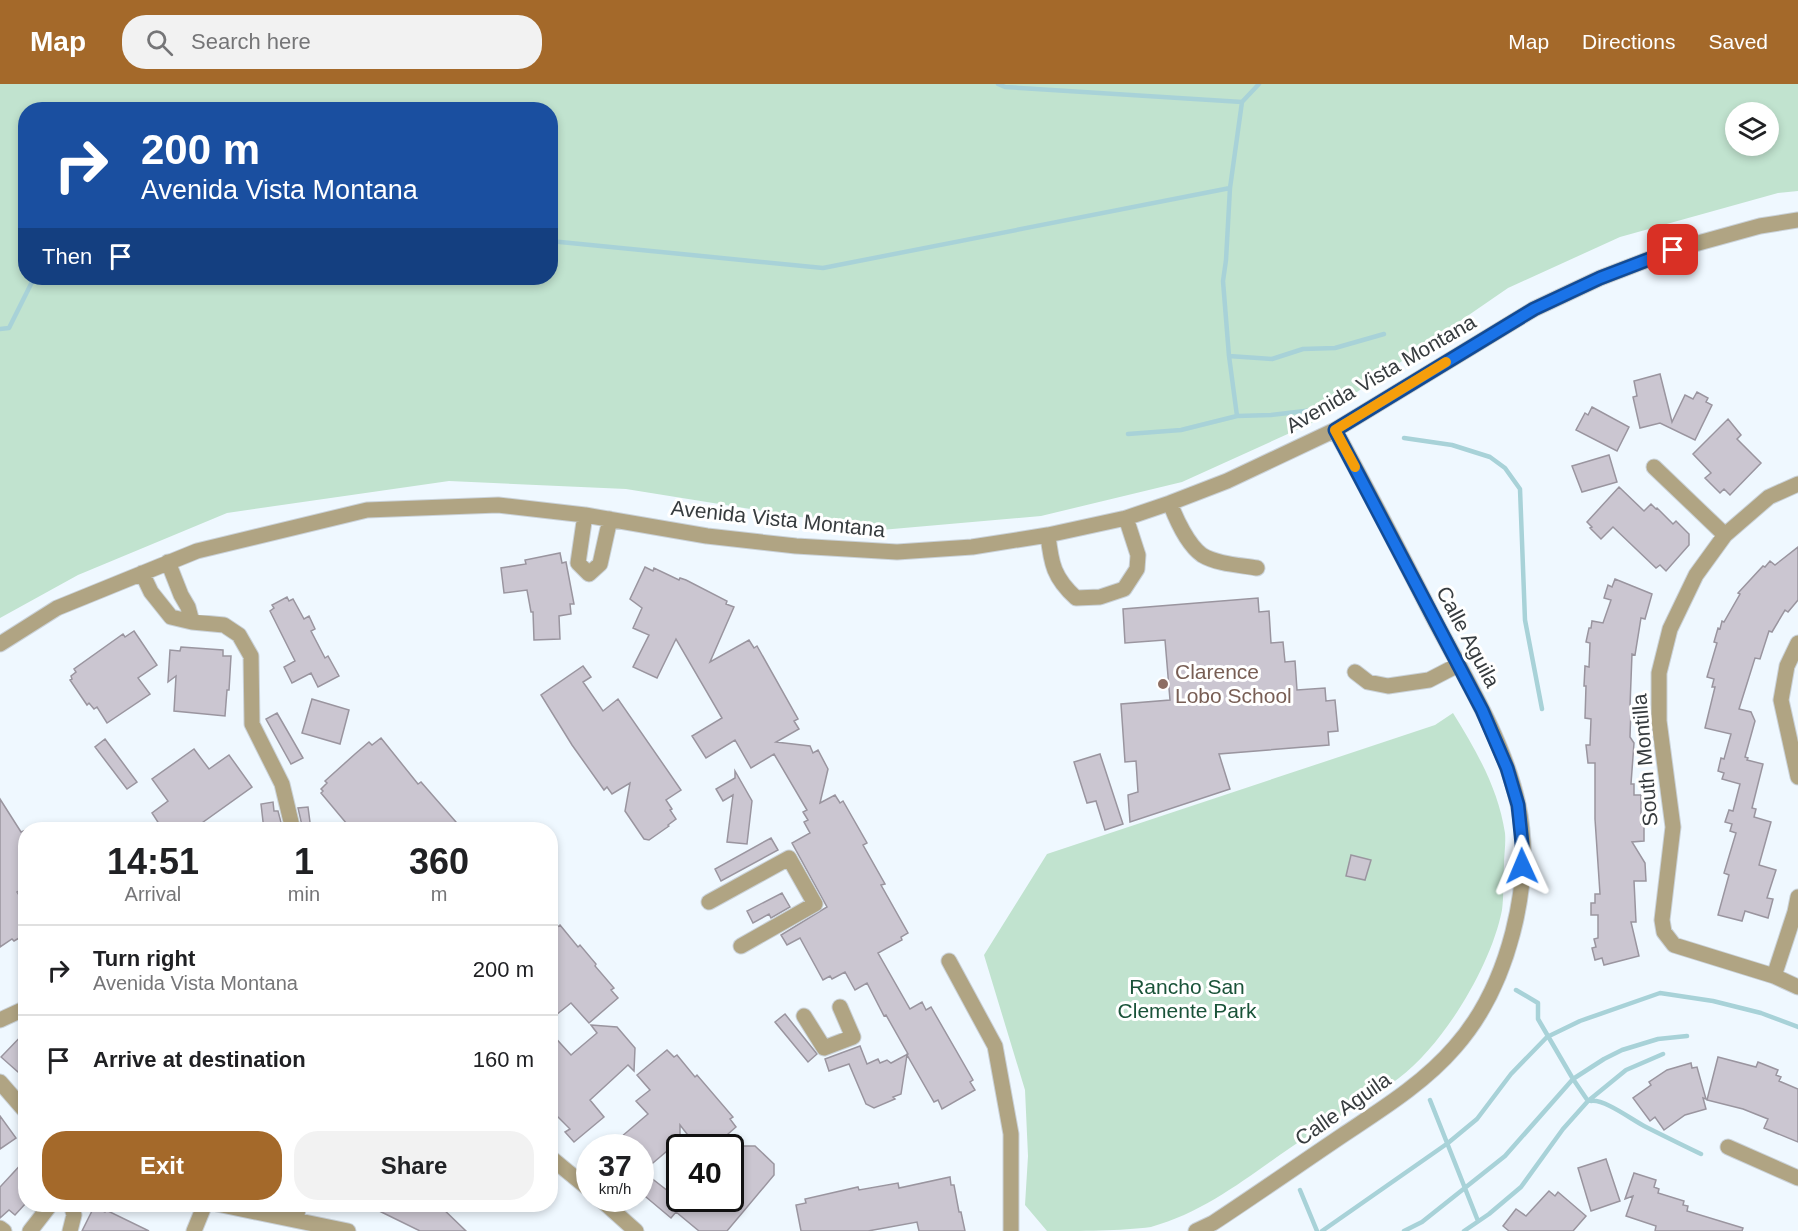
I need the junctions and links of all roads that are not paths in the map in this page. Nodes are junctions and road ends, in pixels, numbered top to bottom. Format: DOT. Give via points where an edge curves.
graph roads {
  1 [pos="1798,220"];
  2 [pos="1335,430"];
  3 [pos="1654,467"];
  4 [pos="1798,484"];
  5 [pos="1170,503"];
  6 [pos="585,515"];
  7 [pos="1126,518"];
  8 [pos="610,519"];
  9 [pos="1725,535"];
  10 [pos="1048,536"];
  11 [pos="168,562"];
  12 [pos="1257,568"];
  13 [pos="142,573"];
  14 [pos="192,622"];
  15 [pos="1798,643"];
  16 [pos="0,644"];
  17 [pos="1458,665"];
  18 [pos="1355,672"];
  19 [pos="1793,735"];
  20 [pos="1798,777"];
  21 [pos="291,822"];
  22 [pos="1798,897"];
  23 [pos="709,902"];
  24 [pos="741,946"];
  25 [pos="949,961"];
  26 [pos="1774,976"];
  27 [pos="1798,987"];
  28 [pos="840,1007"];
  29 [pos="18,1012"];
  30 [pos="804,1016"];
  31 [pos="0,1020"];
  32 [pos="1,1087"];
  33 [pos="18,1104"];
  34 [pos="1728,1147"];
  35 [pos="558,1164"];
  36 [pos="576,1178"];
  37 [pos="1798,1178"];
  38 [pos="45,1212"];
  39 [pos="73,1212"];
  40 [pos="202,1212"];
  41 [pos="297,1212"];
  42 [pos="615,1212"];
  43 [pos="0,1228"];
  44 [pos="319,1228"];
  45 [pos="4,1231"];
  46 [pos="30,1231"];
  47 [pos="70,1231"];
  48 [pos="194,1231"];
  49 [pos="348,1231"];
  50 [pos="636,1231"];
  51 [pos="1011,1231"];
  52 [pos="1196,1231"];
  1 -- 2 [label="street, Avenida Vista Montana" via="1760,226 1673,250 1591,283 1534,309"];
  2 -- 5 [label="street, Avenida Vista Montana"];
  2 -- 17 [label="street, Calle Aguila"];
  3 -- 9 [label="street"];
  4 -- 9 [label="street, South Montilla" via="1769,497"];
  5 -- 7 [label="street, Avenida Vista Montana"];
  5 -- 12 [label="street" via="1179,526 1201,554"];
  6 -- 8 [label="street, Avenida Vista Montana"];
  6 -- 8 [label="street" via="578,563 589,574 600,564"];
  6 -- 11 [label="street, Avenida Vista Montana" via="498,505 367,510 249,537"];
  7 -- 10 [label="street, Avenida Vista Montana"];
  7 -- 10 [label="street" via="1138,555 1137,569 1124,589 1100,597 1077,598 1062,585 1051,560"];
  8 -- 10 [label="street, Avenida Vista Montana" via="774,544 897,552"];
  9 -- 26 [label="street, South Montilla" via="1696,575 1674,620 1659,673 1659,721 1673,827 1662,926 1671,941 1682,948"];
  11 -- 13 [label="street, Avenida Vista Montana"];
  11 -- 14 [label="street"];
  13 -- 14 [label="street" via="151,592 171,616"];
  13 -- 16 [label="street, Avenida Vista Montana" via="57,608"];
  14 -- 21 [label="street" via="224,626 239,635 251,656 252,724 282,784"];
  15 -- 19 [label="street" via="1786,666 1781,700"];
  17 -- 18 [label="street" via="1429,680 1388,686 1368,682"];
  17 -- 52 [label="street, Calle Aguila" via="1507,768 1518,805 1521,889 1514,932 1499,975 1479,1014 1455,1047 1422,1078 1346,1134"];
  19 -- 20 [label="street"];
  22 -- 26 [label="street"];
  23 -- 24 [label="street" via="789,858 814,904"];
  25 -- 51 [label="street" via="995,1046 1011,1134"];
  26 -- 27 [label="street"];
  28 -- 30 [label="street" via="853,1037 824,1048"];
  29 -- 31 [label="street"];
  32 -- 33 [label="street"];
  34 -- 37 [label="street"];
  35 -- 36 [label="street"];
  38 -- 46 [label="street"];
  39 -- 47 [label="street"];
  40 -- 48 [label="street"];
  41 -- 44 [label="street"];
  42 -- 50 [label="street"];
  43 -- 45 [label="street"];
  44 -- 49 [label="street"];
}
